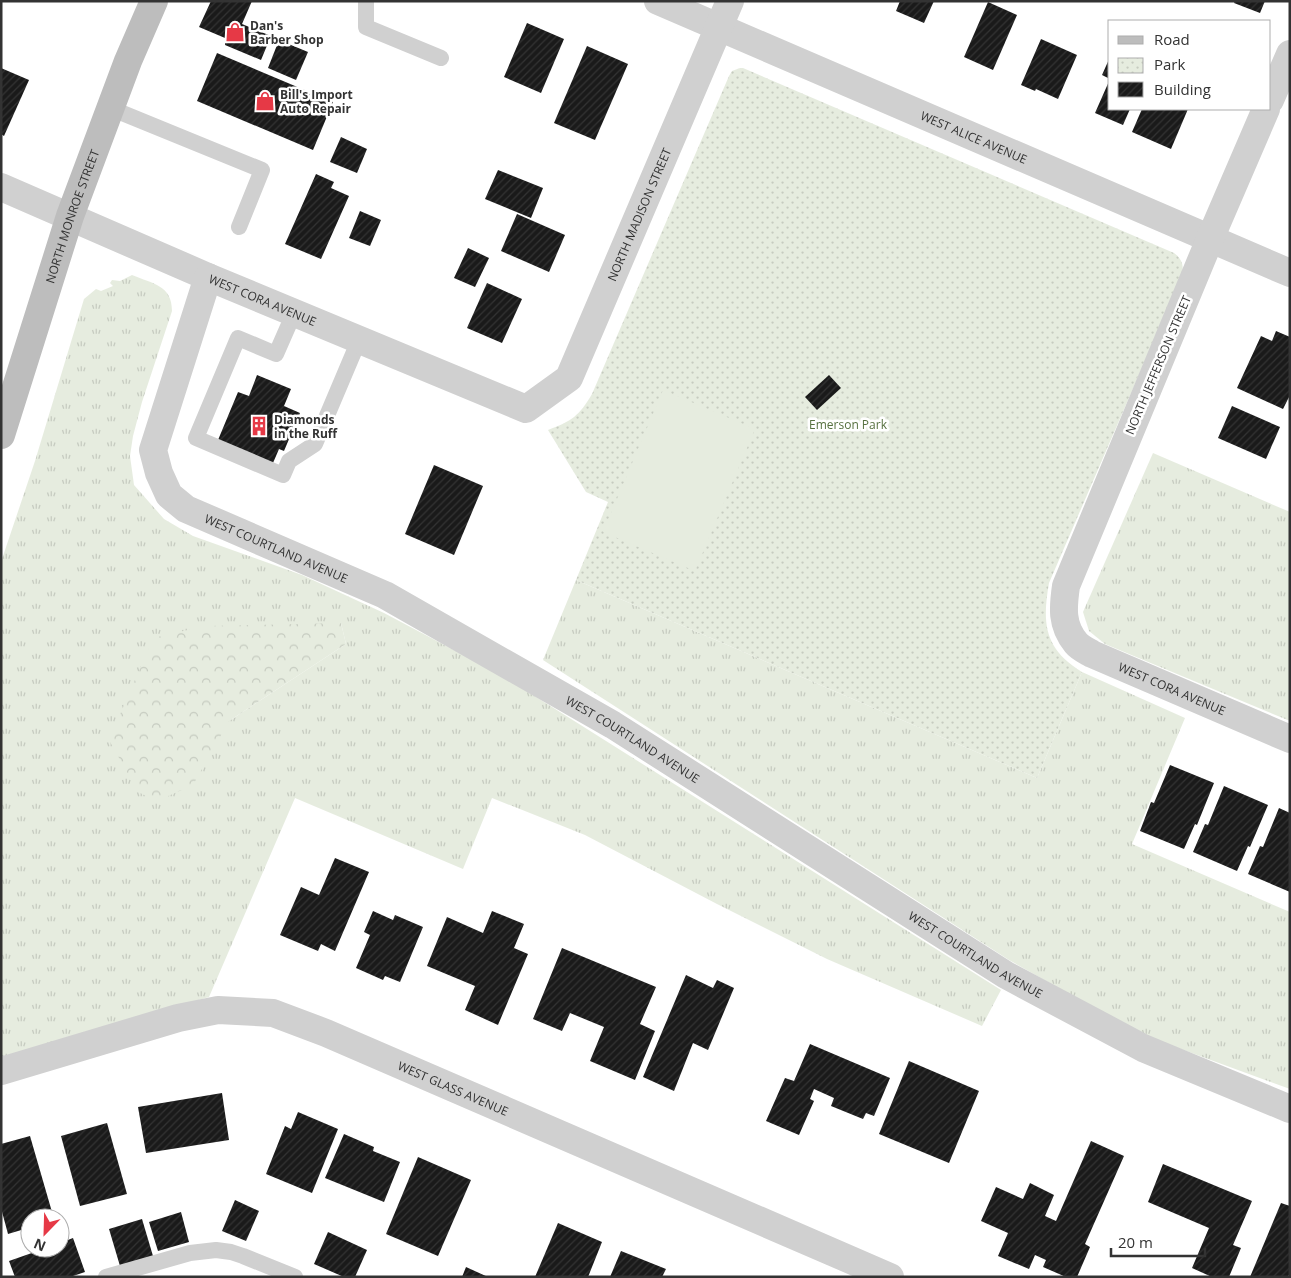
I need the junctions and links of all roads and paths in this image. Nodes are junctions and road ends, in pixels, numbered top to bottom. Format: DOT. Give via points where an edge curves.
graph roads {
  1 [pos="154,1"];
  2 [pos="366,1"];
  3 [pos="658,1"];
  4 [pos="730,1"];
  5 [pos="719,27"];
  6 [pos="1290,54"];
  7 [pos="441,58"];
  8 [pos="1271,98"];
  9 [pos="110,108"];
  10 [pos="1266,110"];
  11 [pos="1,187"];
  12 [pos="70,216"];
  13 [pos="239,227"];
  14 [pos="1210,239"];
  15 [pos="1290,272"];
  16 [pos="208,277"];
  17 [pos="294,313"];
  18 [pos="359,340"];
  19 [pos="526,410"];
  20 [pos="1,435"];
  21 [pos="1065,625"];
  22 [pos="1290,739"];
  23 [pos="1,1071"];
  24 [pos="1290,1110"];
  25 [pos="874,1274"];
  26 [pos="106,1277"];
  27 [pos="295,1277"];
  1 -- 9 [label="main road, NORTH MONROE STREET"];
  2 -- 7 [label="lane" via="366,26"];
  3 -- 5 [label="street, WEST ALICE AVENUE"];
  4 -- 5 [label="street, NORTH MADISON STREET"];
  5 -- 14 [label="street, WEST ALICE AVENUE"];
  5 -- 19 [label="street, NORTH MADISON STREET" via="569,378"];
  6 -- 8 [label="street"];
  9 -- 12 [label="main road, NORTH MONROE STREET"];
  9 -- 13 [label="lane" via="262,170"];
  10 -- 14 [label="street, NORTH JEFFERSON STREET"];
  11 -- 12 [label="street, WEST CORA AVENUE"];
  12 -- 16 [label="street, WEST CORA AVENUE"];
  12 -- 20 [label="main road, NORTH MONROE STREET"];
  14 -- 15 [label="street, WEST ALICE AVENUE"];
  14 -- 21 [label="street, NORTH JEFFERSON STREET" via="1066,586"];
  16 -- 17 [label="street, WEST CORA AVENUE"];
  16 -- 24 [label="street, WEST COURTLAND AVENUE" via="153,450 169,495 186,509 385,595 613,724 1006,975 1143,1048"];
  17 -- 18 [label="street, WEST CORA AVENUE"];
  17 -- 18 [label="lane" via="276,354 238,338 196,438 283,475 290,461 315,444"];
  18 -- 19 [label="street, WEST CORA AVENUE"];
  21 -- 22 [label="street, WEST CORA AVENUE" via="1076,644 1092,654"];
  23 -- 25 [label="street, WEST GLASS AVENUE" via="178,1018 218,1010 272,1013 336,1037"];
  26 -- 27 [label="lane" via="190,1253 216,1250 243,1256"];
}
